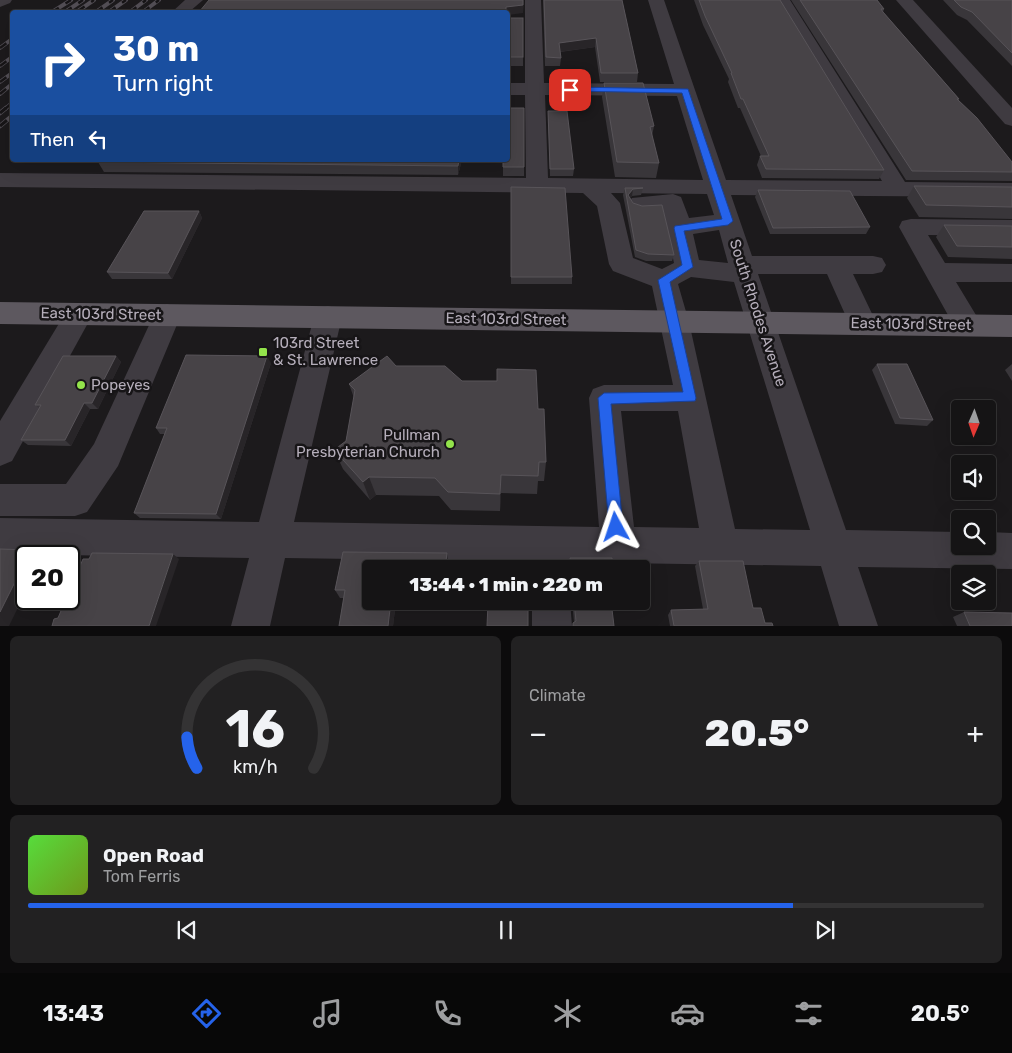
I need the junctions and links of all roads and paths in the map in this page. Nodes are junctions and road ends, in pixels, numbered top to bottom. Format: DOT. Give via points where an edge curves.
graph roads {
  1 [pos="4,0"];
  2 [pos="195,0"];
  3 [pos="533,0"];
  4 [pos="656,0"];
  5 [pos="782,0"];
  6 [pos="904,0"];
  7 [pos="0,2"];
  8 [pos="182,10"];
  9 [pos="510,89"];
  10 [pos="534,89"];
  11 [pos="686,90"];
  12 [pos="1012,120"];
  13 [pos="10,160"];
  14 [pos="0,169"];
  15 [pos="0,180"];
  16 [pos="537,185"];
  17 [pos="589,186"];
  18 [pos="717,187"];
  19 [pos="898,189"];
  20 [pos="1012,190"];
  21 [pos="608,203"];
  22 [pos="728,221"];
  23 [pos="679,228"];
  24 [pos="991,249"];
  25 [pos="836,265"];
  26 [pos="873,265"];
  27 [pos="688,267"];
  28 [pos="744,269"];
  29 [pos="937,272"];
  30 [pos="664,280"];
  31 [pos="0,313"];
  32 [pos="79,314"];
  33 [pos="167,315"];
  34 [pos="328,317"];
  35 [pos="675,322"];
  36 [pos="762,322"];
  37 [pos="863,324"];
  38 [pos="968,325"];
  39 [pos="1012,326"];
  40 [pos="690,398"];
  41 [pos="0,451"];
  42 [pos="0,500"];
  43 [pos="0,536"];
  44 [pos="272,540"];
  45 [pos="618,545"];
  46 [pos="721,547"];
  47 [pos="834,548"];
  48 [pos="1012,551"];
  49 [pos="549,557"];
  50 [pos="551,610"];
  51 [pos="250,626"];
  52 [pos="552,626"];
  53 [pos="859,626"];
  1 -- 7 [label="street"];
  2 -- 8 [label="street"];
  3 -- 10 [label="street" via="525,20"];
  4 -- 11 [label="street, South Rhodes Avenue"];
  5 -- 19 [label="street"];
  6 -- 12 [label="street"];
  9 -- 10 [label="street"];
  10 -- 11 [label="street"];
  10 -- 16 [label="street"];
  11 -- 18 [label="street, South Rhodes Avenue"];
  13 -- 14 [label="street"];
  15 -- 16 [label="street"];
  16 -- 17 [label="street"];
  17 -- 18 [label="street"];
  17 -- 21 [label="street"];
  18 -- 19 [label="street"];
  18 -- 22 [label="street, South Rhodes Avenue"];
  19 -- 20 [label="street"];
  21 -- 23 [label="street" via="673,202"];
  21 -- 30 [label="street" via="622,264"];
  22 -- 23 [label="street"];
  22 -- 28 [label="street, South Rhodes Avenue"];
  23 -- 27 [label="street"];
  24 -- 29 [label="street"];
  24 -- 29 [label="street" via="911,227"];
  25 -- 26 [label="street"];
  25 -- 28 [label="street"];
  25 -- 37 [label="street"];
  27 -- 28 [label="street" via="715,272"];
  27 -- 30 [label="street"];
  28 -- 36 [label="street, South Rhodes Avenue"];
  29 -- 38 [label="street"];
  30 -- 35 [label="street"];
  31 -- 32 [label="main road, East 103rd Street"];
  32 -- 33 [label="main road, East 103rd Street"];
  32 -- 41 [label="street"];
  33 -- 34 [label="main road, East 103rd Street"];
  33 -- 42 [label="street" via="106,455 75,500"];
  34 -- 35 [label="main road, East 103rd Street"];
  34 -- 44 [label="street"];
  35 -- 36 [label="main road, East 103rd Street"];
  35 -- 40 [label="street"];
  36 -- 37 [label="main road, East 103rd Street"];
  36 -- 47 [label="street, South Rhodes Avenue"];
  37 -- 38 [label="main road, East 103rd Street"];
  38 -- 39 [label="main road, East 103rd Street"];
  40 -- 45 [label="street" via="604,398"];
  40 -- 46 [label="street"];
  43 -- 44 [label="street"];
  44 -- 49 [label="street"];
  44 -- 51 [label="street"];
  45 -- 46 [label="street"];
  45 -- 49 [label="street"];
  46 -- 47 [label="street"];
  47 -- 48 [label="street"];
  47 -- 53 [label="street, South Rhodes Avenue"];
  50 -- 52 [label="street"];
}
